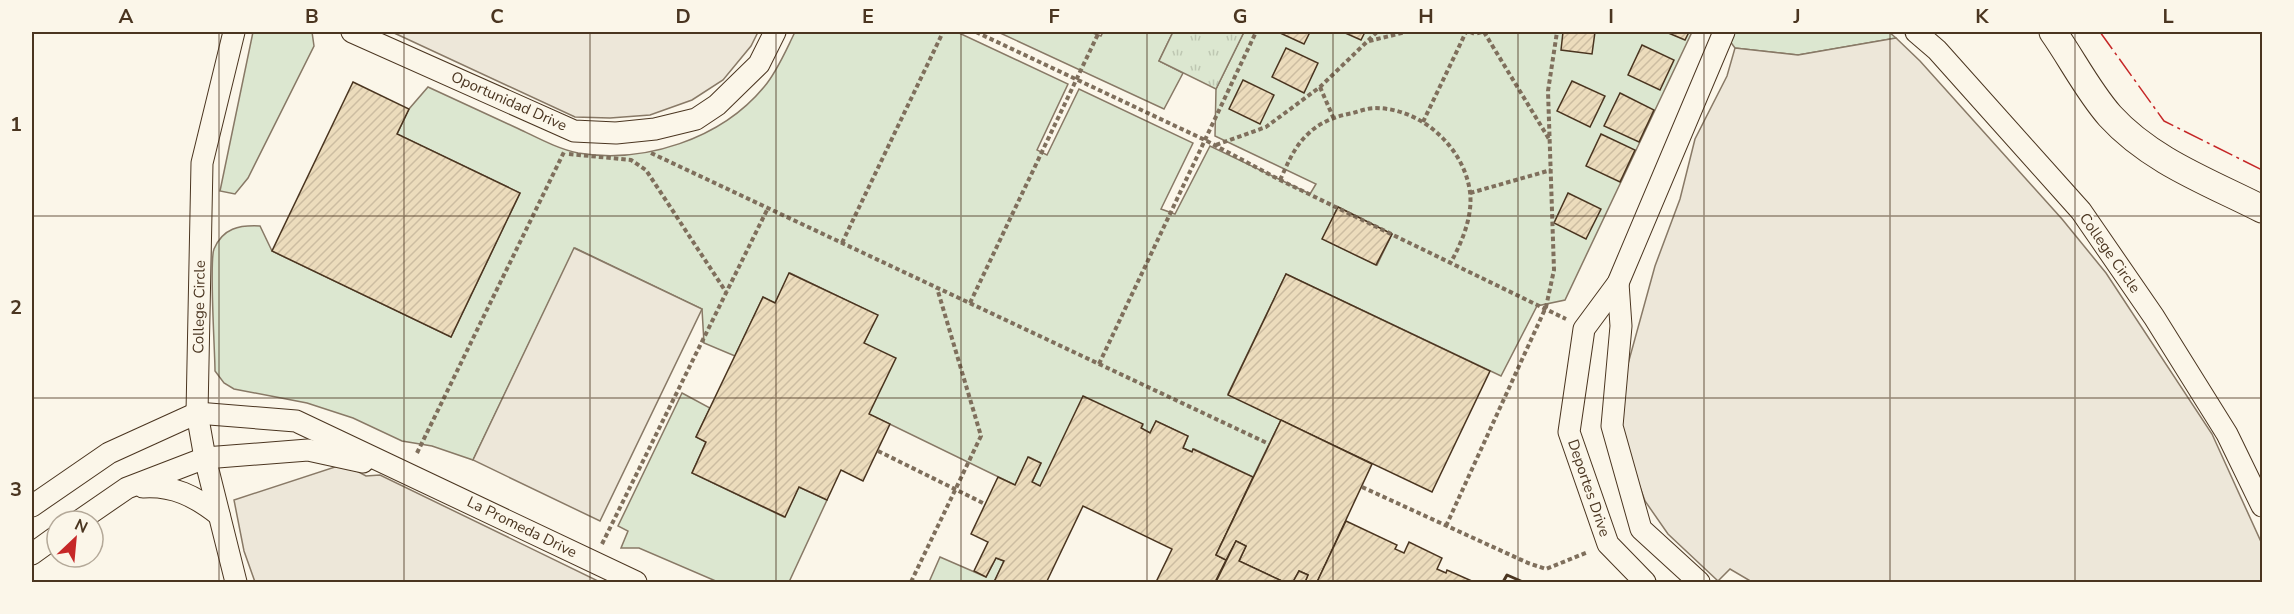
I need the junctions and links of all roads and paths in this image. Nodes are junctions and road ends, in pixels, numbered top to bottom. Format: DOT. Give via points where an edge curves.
graph roads {
  1 [pos="234,32"];
  2 [pos="352,32"];
  3 [pos="775,32"];
  4 [pos="943,32"];
  5 [pos="976,32"];
  6 [pos="1099,32"];
  7 [pos="1256,32"];
  8 [pos="1377,32"];
  9 [pos="1406,32"];
  10 [pos="1468,32"];
  11 [pos="1483,32"];
  12 [pos="1557,32"];
  13 [pos="1724,32"];
  14 [pos="1916,32"];
  15 [pos="2053,32"];
  16 [pos="1369,42"];
  17 [pos="1076,79"];
  18 [pos="1320,87"];
  19 [pos="1333,117"];
  20 [pos="1423,122"];
  21 [pos="574,130"];
  22 [pos="608,133"];
  23 [pos="1205,140"];
  24 [pos="1550,140"];
  25 [pos="1216,146"];
  26 [pos="564,152"];
  27 [pos="1551,170"];
  28 [pos="1280,180"];
  29 [pos="1470,193"];
  30 [pos="768,208"];
  31 [pos="2262,209"];
  32 [pos="842,243"];
  33 [pos="1451,262"];
  34 [pos="1618,283"];
  35 [pos="937,288"];
  36 [pos="726,293"];
  37 [pos="970,303"];
  38 [pos="1546,307"];
  39 [pos="1584,329"];
  40 [pos="1099,364"];
  41 [pos="197,413"];
  42 [pos="1269,444"];
  43 [pos="878,451"];
  44 [pos="205,458"];
  45 [pos="407,472"];
  46 [pos="1362,487"];
  47 [pos="127,488"];
  48 [pos="955,490"];
  49 [pos="985,504"];
  50 [pos="32,506"];
  51 [pos="2262,506"];
  52 [pos="96,509"];
  53 [pos="219,514"];
  54 [pos="1446,526"];
  55 [pos="1608,544"];
  56 [pos="45,545"];
  57 [pos="32,554"];
  58 [pos="594,562"];
  59 [pos="236,582"];
  60 [pos="636,582"];
  61 [pos="911,582"];
  62 [pos="1645,582"];
  63 [pos="1699,582"];
  1 -- 41 [label="street, College Circle" via="201,163"];
  2 -- 21 [label="street, Oportunidad Drive"];
  3 -- 22 [label="street, Oportunidad Drive" via="759,64 717,105 696,118 655,129"];
  4 -- 32 [label="path"];
  5 -- 17 [label="path"];
  6 -- 17 [label="path"];
  7 -- 23 [label="path"];
  8 -- 16 [label="path"];
  9 -- 16 [label="path"];
  10 -- 11 [label="path"];
  10 -- 20 [label="path"];
  11 -- 24 [label="path"];
  12 -- 24 [label="path" via="1548,91"];
  13 -- 34 [label="street, Deportes Drive"];
  14 -- 51 [label="street, College Circle" via="1944,57 2081,211 2152,313 2227,434"];
  15 -- 31 [label="street" via="2109,114 2137,142"];
  16 -- 18 [label="path"];
  17 -- 23 [label="path"];
  17 -- 37 [label="path"];
  18 -- 19 [label="path"];
  18 -- 25 [label="path" via="1266,127"];
  19 -- 20 [label="path" via="1375,108 1408,114"];
  19 -- 28 [label="path" via="1309,133 1294,150"];
  20 -- 29 [label="path" via="1456,155"];
  21 -- 22 [label="street, Oportunidad Drive"];
  21 -- 26 [label="path"];
  22 -- 30 [label="path"];
  23 -- 25 [label="path"];
  23 -- 40 [label="path"];
  24 -- 27 [label="path"];
  25 -- 28 [label="path"];
  26 -- 36 [label="path" via="631,160 646,170"];
  26 -- 45 [label="path"];
  27 -- 29 [label="path"];
  27 -- 38 [label="path" via="1554,270"];
  28 -- 33 [label="path"];
  29 -- 33 [label="path" via="1464,238"];
  30 -- 32 [label="path"];
  30 -- 36 [label="path"];
  32 -- 35 [label="path"];
  33 -- 38 [label="path"];
  34 -- 39 [label="street, Deportes Drive"];
  34 -- 63 [label="street, Deportes Drive" via="1621,326 1612,426 1641,529"];
  35 -- 37 [label="path"];
  35 -- 48 [label="path" via="981,436"];
  36 -- 58 [label="path"];
  37 -- 40 [label="path"];
  38 -- 39 [label="path"];
  38 -- 54 [label="path"];
  39 -- 55 [label="street, Deportes Drive" via="1569,432"];
  40 -- 42 [label="path"];
  41 -- 44 [label="street, College Circle"];
  41 -- 45 [label="street" via="296,421"];
  41 -- 50 [label="street" via="109,453"];
  43 -- 48 [label="path"];
  44 -- 45 [label="street" via="308,450"];
  44 -- 47 [label="street"];
  44 -- 53 [label="street, College Circle"];
  45 -- 58 [label="street, La Promeda Drive"];
  46 -- 54 [label="path"];
  47 -- 52 [label="street"];
  47 -- 53 [label="street" via="164,486 187,493"];
  48 -- 49 [label="path"];
  48 -- 61 [label="path"];
  53 -- 59 [label="street, College Circle"];
  54 -- 55 [label="path" via="1546,569"];
  55 -- 62 [label="street, Deportes Drive"];
  56 -- 57 [label="street"];
  58 -- 60 [label="street, La Promeda Drive"];
}
